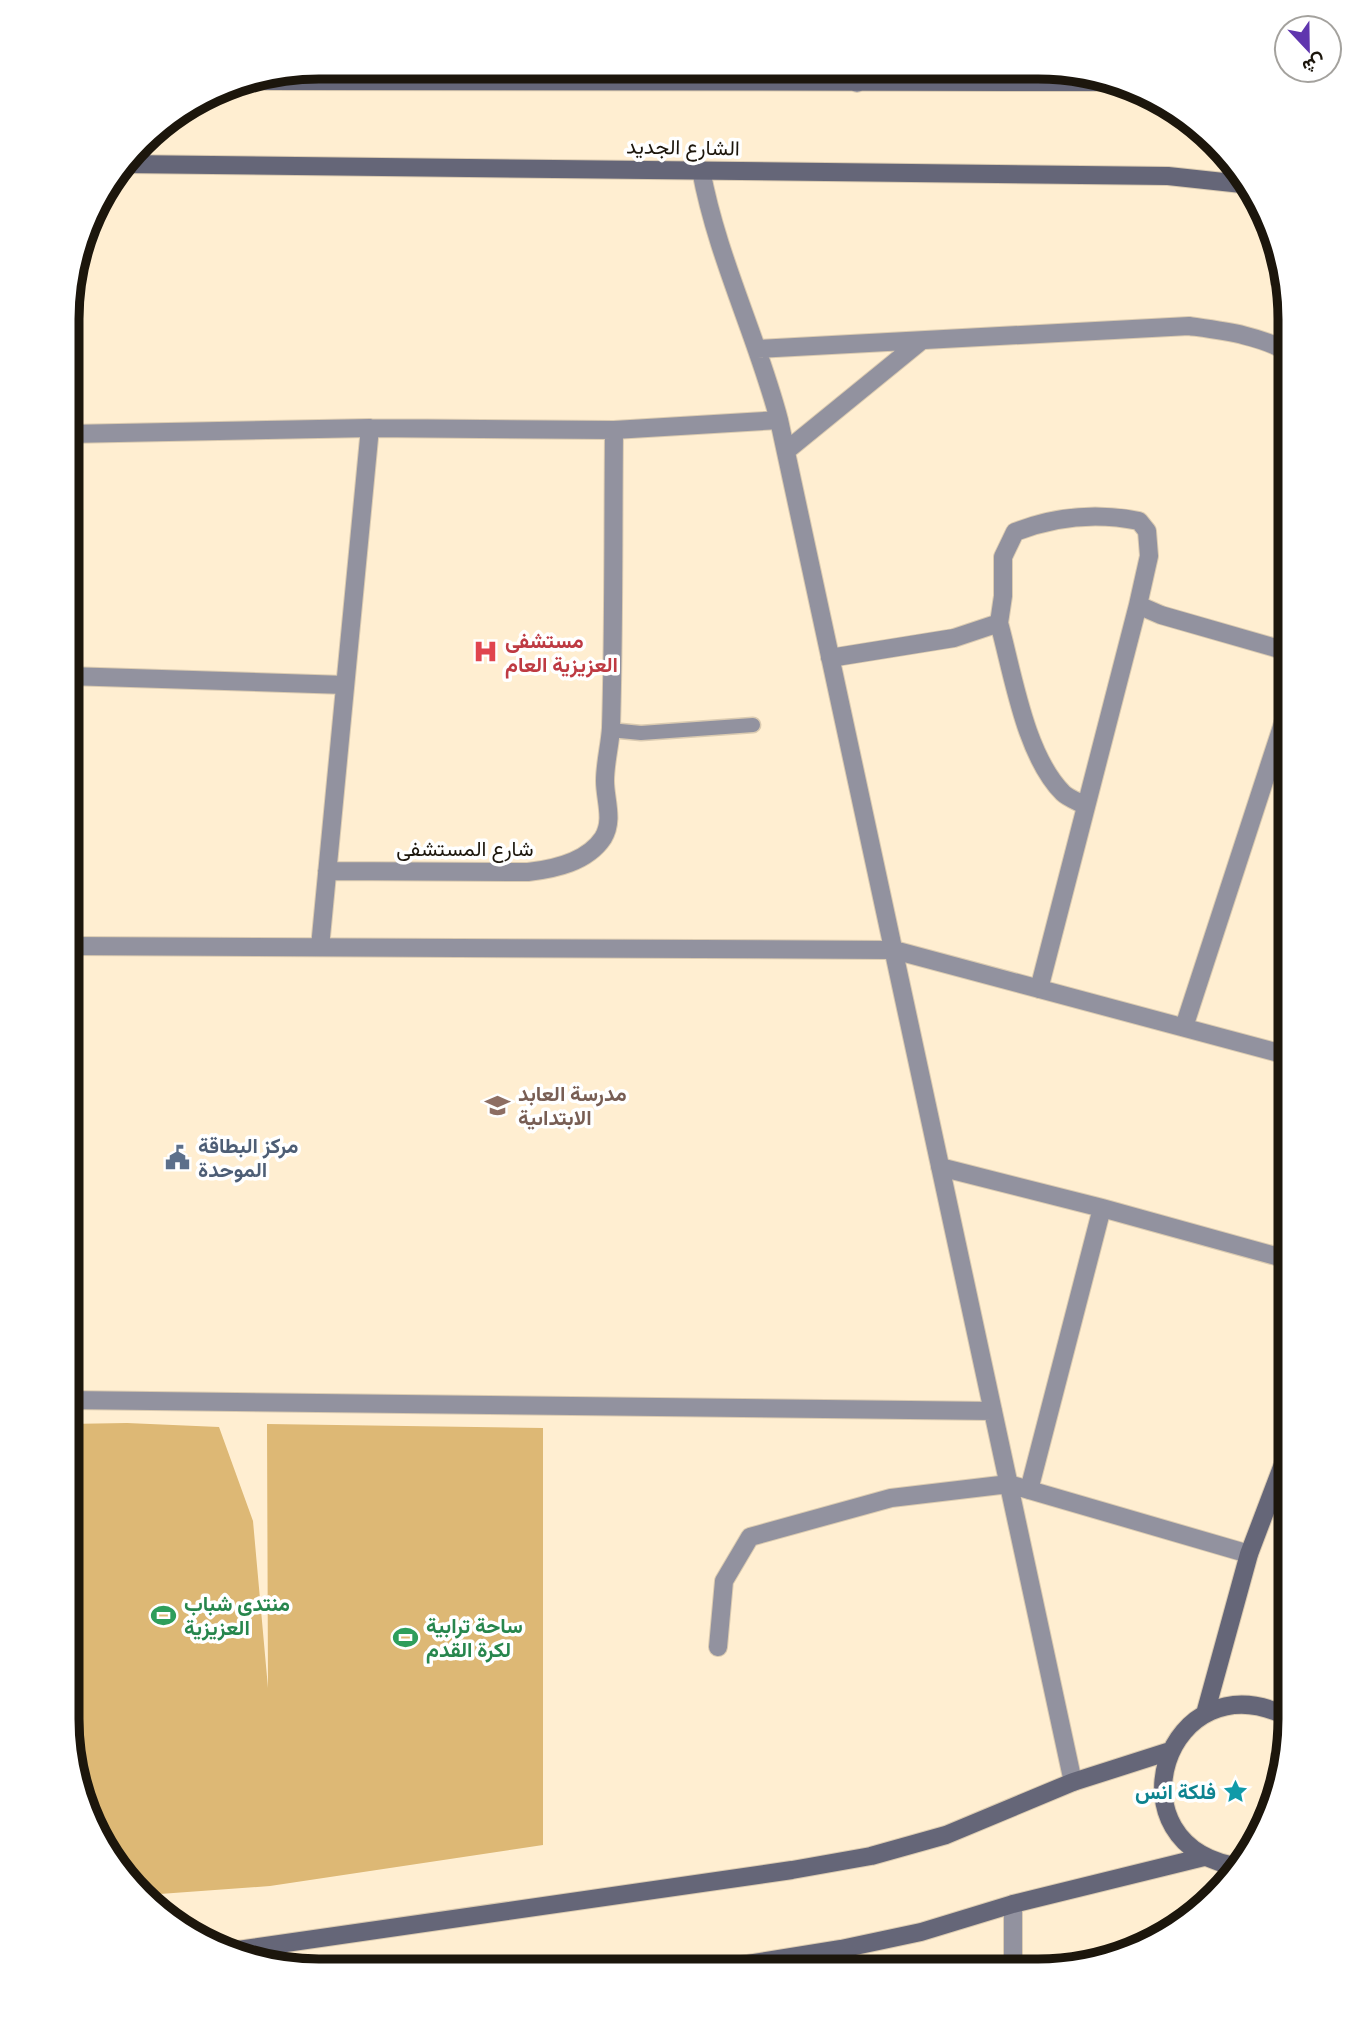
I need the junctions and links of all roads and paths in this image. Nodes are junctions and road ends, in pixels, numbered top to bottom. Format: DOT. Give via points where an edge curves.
graph roads {
  1 [pos="443,79"];
  2 [pos="999,79"];
  3 [pos="296,80"];
  4 [pos="1070,81"];
  5 [pos="136,164"];
  6 [pos="701,170"];
  7 [pos="1236,183"];
  8 [pos="920,341"];
  9 [pos="1278,346"];
  10 [pos="757,349"];
  11 [pos="779,420"];
  12 [pos="370,428"];
  13 [pos="614,430"];
  14 [pos="79,434"];
  15 [pos="786,452"];
  16 [pos="1138,605"];
  17 [pos="999,623"];
  18 [pos="1278,649"];
  19 [pos="830,658"];
  20 [pos="79,676"];
  21 [pos="345,685"];
  22 [pos="753,725"];
  23 [pos="610,730"];
  24 [pos="1278,739"];
  25 [pos="1086,806"];
  26 [pos="327,871"];
  27 [pos="79,946"];
  28 [pos="320,947"];
  29 [pos="894,950"];
  30 [pos="1038,989"];
  31 [pos="1184,1027"];
  32 [pos="1278,1053"];
  33 [pos="940,1167"];
  34 [pos="1102,1208"];
  35 [pos="1278,1257"];
  36 [pos="79,1400"];
  37 [pos="993,1411"];
  38 [pos="1278,1477"];
  39 [pos="1009,1484"];
  40 [pos="1028,1490"];
  41 [pos="1248,1554"];
  42 [pos="718,1647"];
  43 [pos="1278,1712"];
  44 [pos="1205,1714"];
  45 [pos="1170,1751"];
  46 [pos="1073,1782"];
  47 [pos="1204,1857"];
  48 [pos="1229,1866"];
  49 [pos="1013,1904"];
  50 [pos="249,1948"];
  51 [pos="789,1959"];
  52 [pos="1013,1959"];
  1 -- 3 [label="street"];
  2 -- 4 [label="street"];
  5 -- 6 [label="street, الشارع الجديد"];
  6 -- 7 [label="street, الشارع الجديد" via="1168,176"];
  6 -- 10 [label="street" via="714,226"];
  8 -- 9 [label="street" via="1189,326 1237,332"];
  8 -- 10 [label="street"];
  8 -- 15 [label="street"];
  10 -- 11 [label="street"];
  11 -- 13 [label="street"];
  11 -- 15 [label="street"];
  12 -- 13 [label="street"];
  12 -- 14 [label="street"];
  12 -- 21 [label="street"];
  13 -- 23 [label="street, شارع المستشفى"];
  15 -- 19 [label="street"];
  16 -- 17 [label="street" via="1149,556 1147,531 1139,521 1085,515 1042,521 1015,532 1003,556"];
  16 -- 18 [label="street"];
  16 -- 25 [label="street"];
  17 -- 19 [label="street" via="954,638"];
  17 -- 25 [label="street" via="1038,759 1063,794"];
  19 -- 29 [label="street"];
  20 -- 21 [label="street"];
  21 -- 26 [label="street"];
  22 -- 23 [label="lane" via="641,733"];
  23 -- 26 [label="street, شارع المستشفى" via="605,780 609,825 594,849 579,859 528,873"];
  24 -- 31 [label="street"];
  25 -- 30 [label="street"];
  26 -- 28 [label="street"];
  27 -- 28 [label="street"];
  28 -- 29 [label="street"];
  29 -- 30 [label="street"];
  29 -- 33 [label="street"];
  30 -- 31 [label="street"];
  31 -- 32 [label="street"];
  33 -- 34 [label="street"];
  33 -- 37 [label="street"];
  34 -- 35 [label="street"];
  34 -- 40 [label="street"];
  36 -- 37 [label="street"];
  37 -- 39 [label="street"];
  38 -- 41 [label="street"];
  39 -- 40 [label="street"];
  39 -- 42 [label="street" via="891,1498 750,1537 724,1581"];
  39 -- 46 [label="street"];
  40 -- 41 [label="street"];
  41 -- 44 [label="street"];
  43 -- 44 [label="street" via="1249,1704"];
  44 -- 45 [label="street" via="1179,1736"];
  45 -- 46 [label="street"];
  45 -- 47 [label="street" via="1162,1790 1166,1811 1187,1845"];
  46 -- 50 [label="street" via="946,1835 871,1856"];
  47 -- 48 [label="street"];
  47 -- 49 [label="street"];
  49 -- 51 [label="street" via="921,1932"];
  49 -- 52 [label="street"];
}
